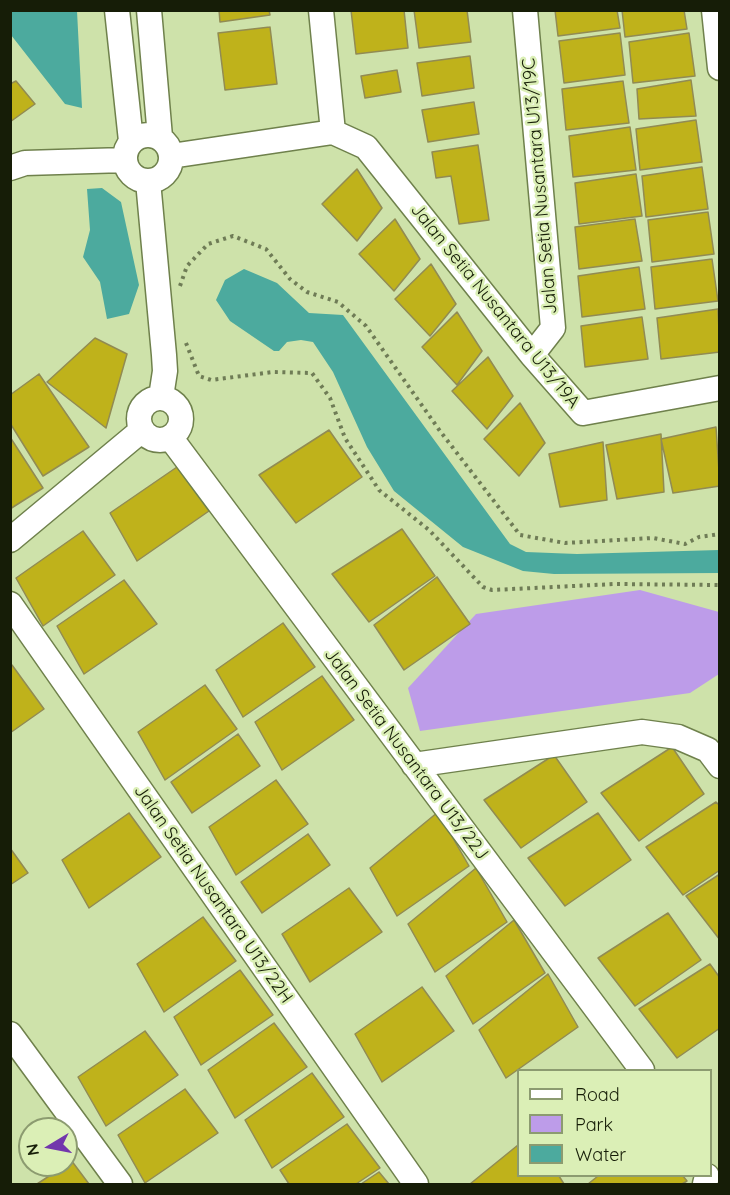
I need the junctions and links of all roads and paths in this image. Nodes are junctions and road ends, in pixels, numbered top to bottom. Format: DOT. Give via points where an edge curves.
graph roads {
  1 [pos="117,10"];
  2 [pos="149,10"];
  3 [pos="321,10"];
  4 [pos="525,10"];
  5 [pos="714,10"];
  6 [pos="720,68"];
  7 [pos="333,132"];
  8 [pos="165,147"];
  9 [pos="128,151"];
  10 [pos="10,168"];
  11 [pos="148,181"];
  12 [pos="180,298"];
  13 [pos="183,336"];
  14 [pos="532,356"];
  15 [pos="720,388"];
  16 [pos="161,398"];
  17 [pos="142,430"];
  18 [pos="170,437"];
  19 [pos="720,534"];
  20 [pos="10,540"];
  21 [pos="720,585"];
  22 [pos="10,604"];
  23 [pos="414,765"];
  24 [pos="720,766"];
  25 [pos="10,1034"];
  26 [pos="641,1069"];
  27 [pos="120,1185"];
  28 [pos="416,1185"];
  1 -- 9 [label="street"];
  2 -- 8 [label="street"];
  3 -- 7 [label="street"];
  4 -- 14 [label="street, Jalan Setia Nusantara U13/19C" via="553,328"];
  5 -- 6 [label="street"];
  7 -- 8 [label="street"];
  7 -- 14 [label="street, Jalan Setia Nusantara U13/19A" via="366,147"];
  8 -- 9 [label="street" via="145,134"];
  8 -- 11 [label="street" via="167,171"];
  9 -- 10 [label="street"];
  9 -- 11 [label="street" via="135,177"];
  11 -- 16 [label="street" via="165,363"];
  12 -- 19 [label="path" via="187,266 208,244 232,236 266,249 290,279 307,292 338,302 366,326 520,535 566,543 653,538 685,544"];
  13 -- 21 [label="path" via="199,376 212,380 245,374 312,373 330,398 345,438 379,490 429,530 483,587 492,590 615,584"];
  14 -- 15 [label="street, Jalan Setia Nusantara U13/19A" via="583,413"];
  16 -- 17 [label="street" via="148,401 140,411"];
  16 -- 18 [label="street" via="173,403 180,414 179,428"];
  17 -- 18 [label="street" via="152,438"];
  17 -- 20 [label="street"];
  18 -- 23 [label="street, Jalan Setia Nusantara U13/22J"];
  22 -- 28 [label="street, Jalan Setia Nusantara U13/22H"];
  23 -- 24 [label="street" via="642,732 678,736 708,750"];
  23 -- 26 [label="street, Jalan Setia Nusantara U13/22J"];
  25 -- 27 [label="street"];
}
